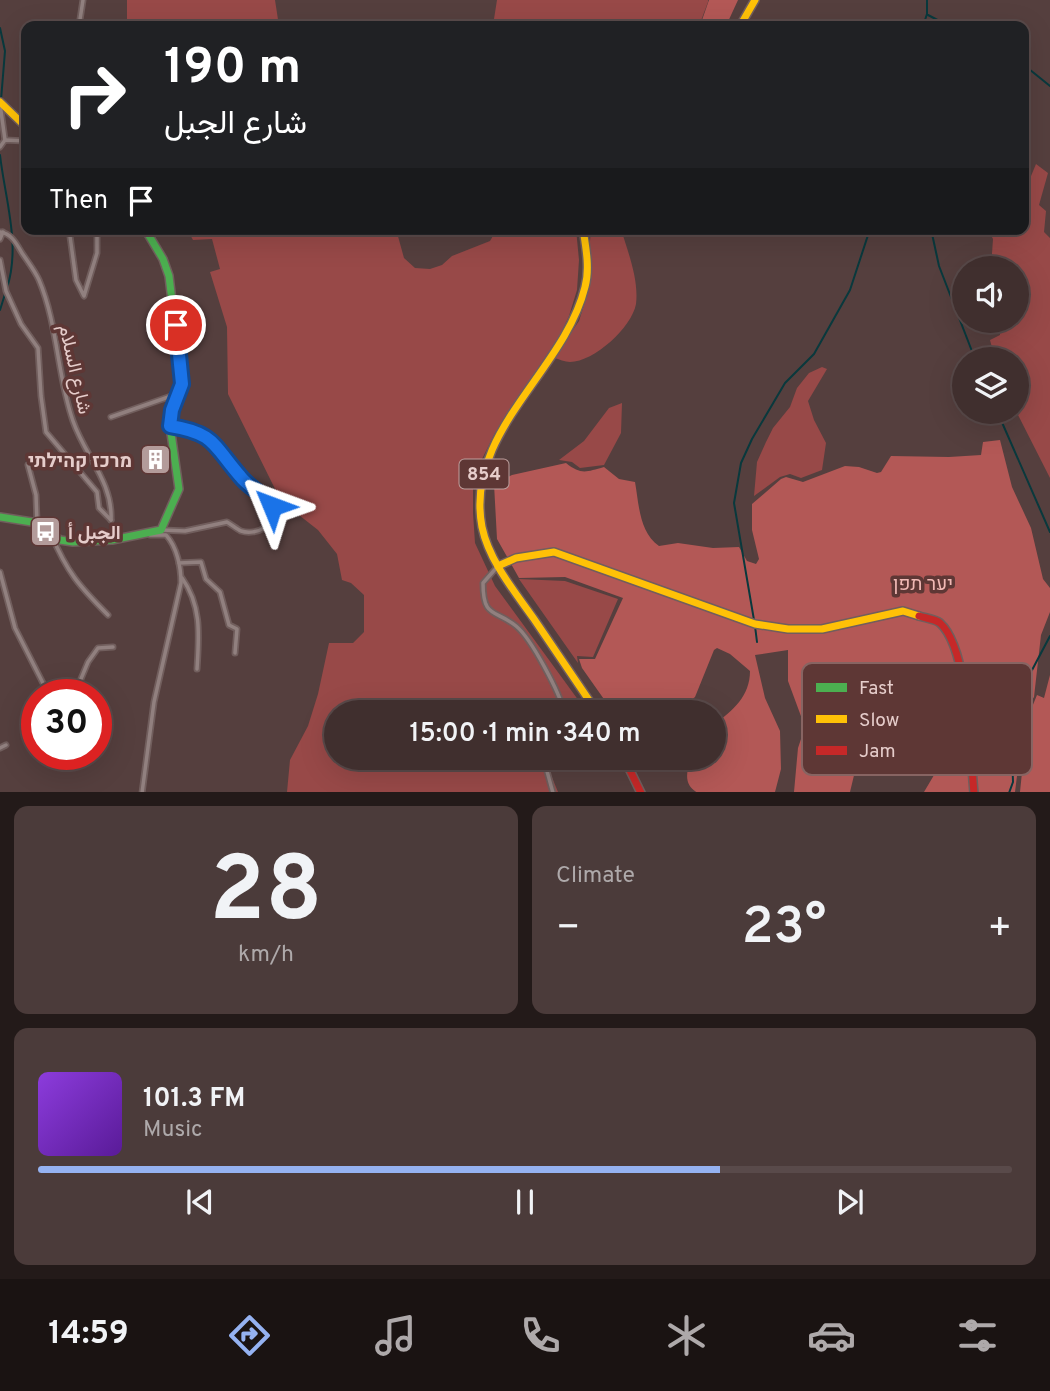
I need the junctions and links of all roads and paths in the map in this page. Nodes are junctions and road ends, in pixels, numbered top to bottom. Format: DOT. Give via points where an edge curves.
graph roads {
  1 [pos="83,0"];
  2 [pos="755,0"];
  3 [pos="80,21"];
  4 [pos="743,21"];
  5 [pos="0,102"];
  6 [pos="21,122"];
  7 [pos="5,140"];
  8 [pos="21,141"];
  9 [pos="0,146"];
  10 [pos="1,232"];
  11 [pos="70,235"];
  12 [pos="97,235"];
  13 [pos="149,235"];
  14 [pos="584,235"];
  15 [pos="0,239"];
  16 [pos="0,260"];
  17 [pos="177,394"];
  18 [pos="111,417"];
  19 [pos="170,426"];
  20 [pos="28,465"];
  21 [pos="0,517"];
  22 [pos="37,522"];
  23 [pos="161,530"];
  24 [pos="51,534"];
  25 [pos="149,534"];
  26 [pos="179,563"];
  27 [pos="498,566"];
  28 [pos="0,572"];
  29 [pos="181,576"];
  30 [pos="108,615"];
  31 [pos="113,647"];
  32 [pos="235,653"];
  33 [pos="961,663"];
  34 [pos="197,669"];
  35 [pos="41,679"];
  36 [pos="81,679"];
  37 [pos="559,700"];
  38 [pos="589,700"];
  39 [pos="6,745"];
  40 [pos="0,748"];
  41 [pos="547,770"];
  42 [pos="630,770"];
  43 [pos="142,792"];
  44 [pos="553,792"];
  45 [pos="641,792"];
  1 -- 3 [label="street"];
  2 -- 4 [label="main road"];
  5 -- 6 [label="main road"];
  5 -- 7 [label="street"];
  7 -- 8 [label="street"];
  7 -- 9 [label="street"];
  10 -- 15 [label="street"];
  10 -- 16 [label="street, شارع السلام" via="14,239 39,279 60,360 63,393 88,455 102,476 111,520 99,508 97,492 46,432 38,348 6,291"];
  11 -- 12 [label="street" via="76,280 84,296 97,253"];
  13 -- 17 [label="main road" via="169,276 182,384"];
  14 -- 27 [label="main road, 854" via="585,287 569,329 510,417 481,482 482,525"];
  17 -- 18 [label="street"];
  17 -- 19 [label="main road"];
  19 -- 23 [label="main road" via="179,489"];
  19 -- 23 [label="street" via="193,429 212,440 241,478 263,494 274,516 268,526 257,531 242,531 228,522 185,531"];
  20 -- 22 [label="street"];
  21 -- 22 [label="main road"];
  22 -- 24 [label="main road"];
  23 -- 25 [label="main road"];
  24 -- 25 [label="main road" via="74,542"];
  24 -- 30 [label="street" via="64,565"];
  25 -- 26 [label="street" via="170,539"];
  26 -- 29 [label="street"];
  26 -- 32 [label="street" via="201,562 206,579 220,592 229,625 237,629"];
  27 -- 33 [label="main road" via="554,552 755,624 788,629 822,629 903,611 939,622"];
  27 -- 37 [label="street" via="483,583 483,600 493,614 516,626 529,643"];
  27 -- 38 [label="main road, 854"];
  28 -- 35 [label="street" via="15,628"];
  29 -- 34 [label="street" via="192,591 200,622"];
  29 -- 43 [label="street" via="154,702"];
  31 -- 36 [label="street" via="98,648"];
  39 -- 40 [label="street"];
  41 -- 44 [label="street"];
  42 -- 45 [label="main road"];
}
